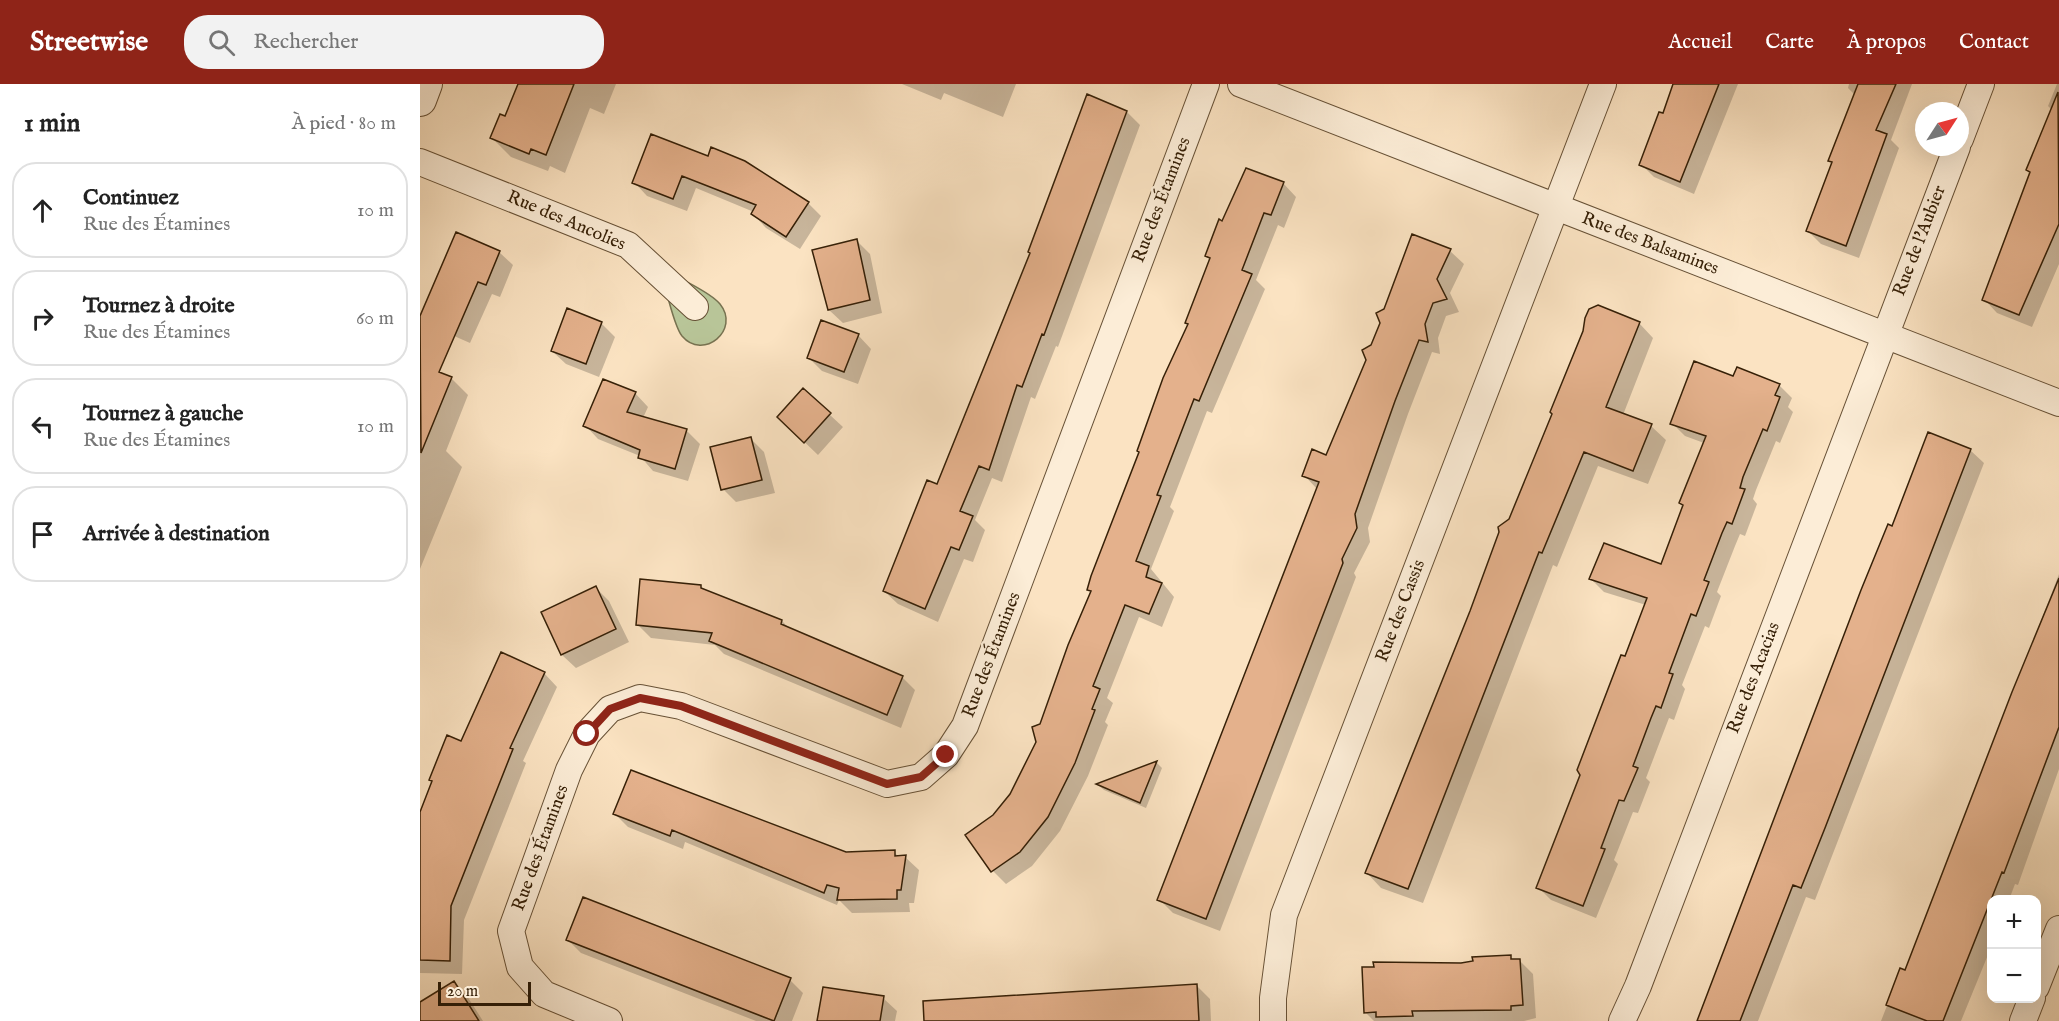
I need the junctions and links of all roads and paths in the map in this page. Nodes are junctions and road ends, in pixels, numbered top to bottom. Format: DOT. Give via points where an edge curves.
graph roads {
  1 [pos="426,84"];
  2 [pos="1206,84"];
  3 [pos="1241,84"];
  4 [pos="1603,84"];
  5 [pos="1981,84"];
  6 [pos="420,100"];
  7 [pos="1969,115"];
  8 [pos="1954,156"];
  9 [pos="420,162"];
  10 [pos="1556,207"];
  11 [pos="695,307"];
  12 [pos="1884,335"];
  13 [pos="2059,403"];
  14 [pos="2059,929"];
  15 [pos="2041,976"];
  16 [pos="2030,1003"];
  17 [pos="609,1021"];
  18 [pos="1273,1021"];
  19 [pos="1622,1021"];
  20 [pos="2023,1021"];
  1 -- 6 [label="street"];
  2 -- 17 [label="street, Rue des Étamines" via="965,726 946,755 921,777 887,784 681,706 640,698 610,709 587,734 569,770 511,931 520,967 544,994"];
  3 -- 10 [label="street, Rue des Balsamines"];
  4 -- 10 [label="street"];
  5 -- 7 [label="street"];
  8 -- 12 [label="street, Rue de l'Aubier"];
  9 -- 11 [label="street, Rue des Ancolies" via="628,245"];
  10 -- 12 [label="street, Rue des Balsamines"];
  10 -- 18 [label="street, Rue des Cassis" via="1284,915"];
  12 -- 13 [label="street, Rue des Balsamines"];
  12 -- 19 [label="street, Rue des Acacias"];
  14 -- 15 [label="street"];
  16 -- 20 [label="street"];
}
